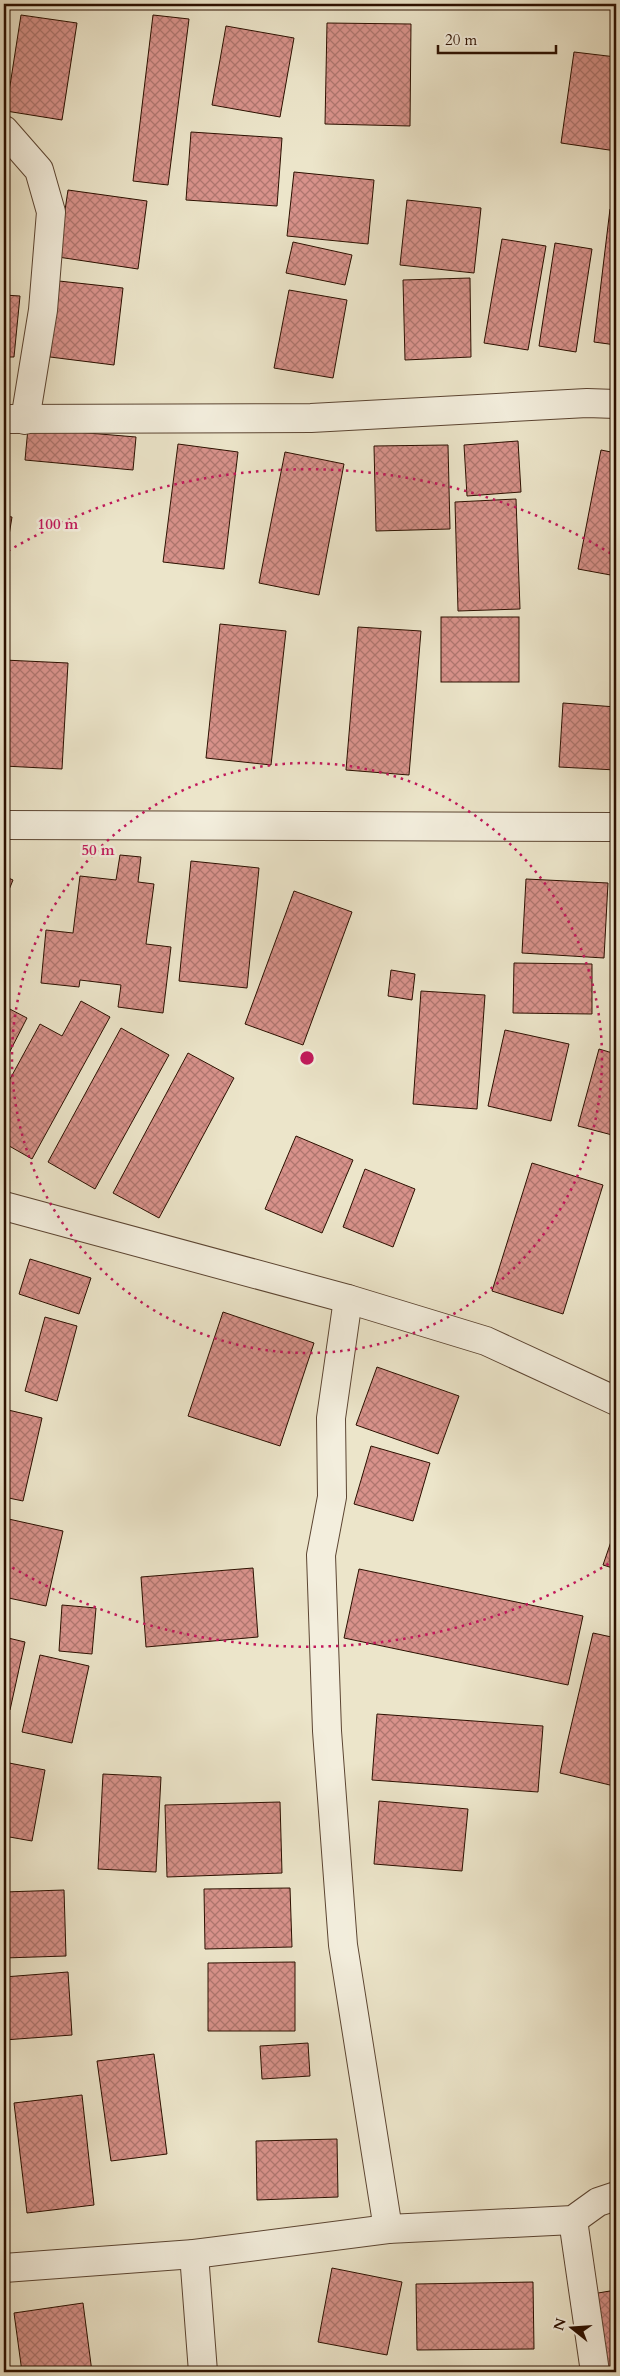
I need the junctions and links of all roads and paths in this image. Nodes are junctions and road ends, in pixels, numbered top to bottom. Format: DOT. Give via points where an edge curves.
graph roads {
  1 [pos="4,130"];
  2 [pos="616,404"];
  3 [pos="14,420"];
  4 [pos="4,825"];
  5 [pos="616,827"];
  6 [pos="4,1206"];
  7 [pos="348,1299"];
  8 [pos="616,1401"];
  9 [pos="616,2196"];
  10 [pos="573,2220"];
  11 [pos="388,2229"];
  12 [pos="194,2254"];
  13 [pos="4,2268"];
  14 [pos="203,2372"];
  15 [pos="596,2372"];
  1 -- 3 [label="street" via="39,170 51,212 43,310"];
  2 -- 3 [label="street" via="311,418"];
  4 -- 5 [label="street"];
  6 -- 7 [label="street"];
  7 -- 8 [label="street" via="486,1342"];
  7 -- 11 [label="street" via="331,1418 332,1497 321,1556 327,1731 343,1945"];
  9 -- 10 [label="street" via="598,2202"];
  10 -- 11 [label="street"];
  10 -- 15 [label="street"];
  11 -- 12 [label="street"];
  12 -- 13 [label="street"];
  12 -- 14 [label="street"];
}
